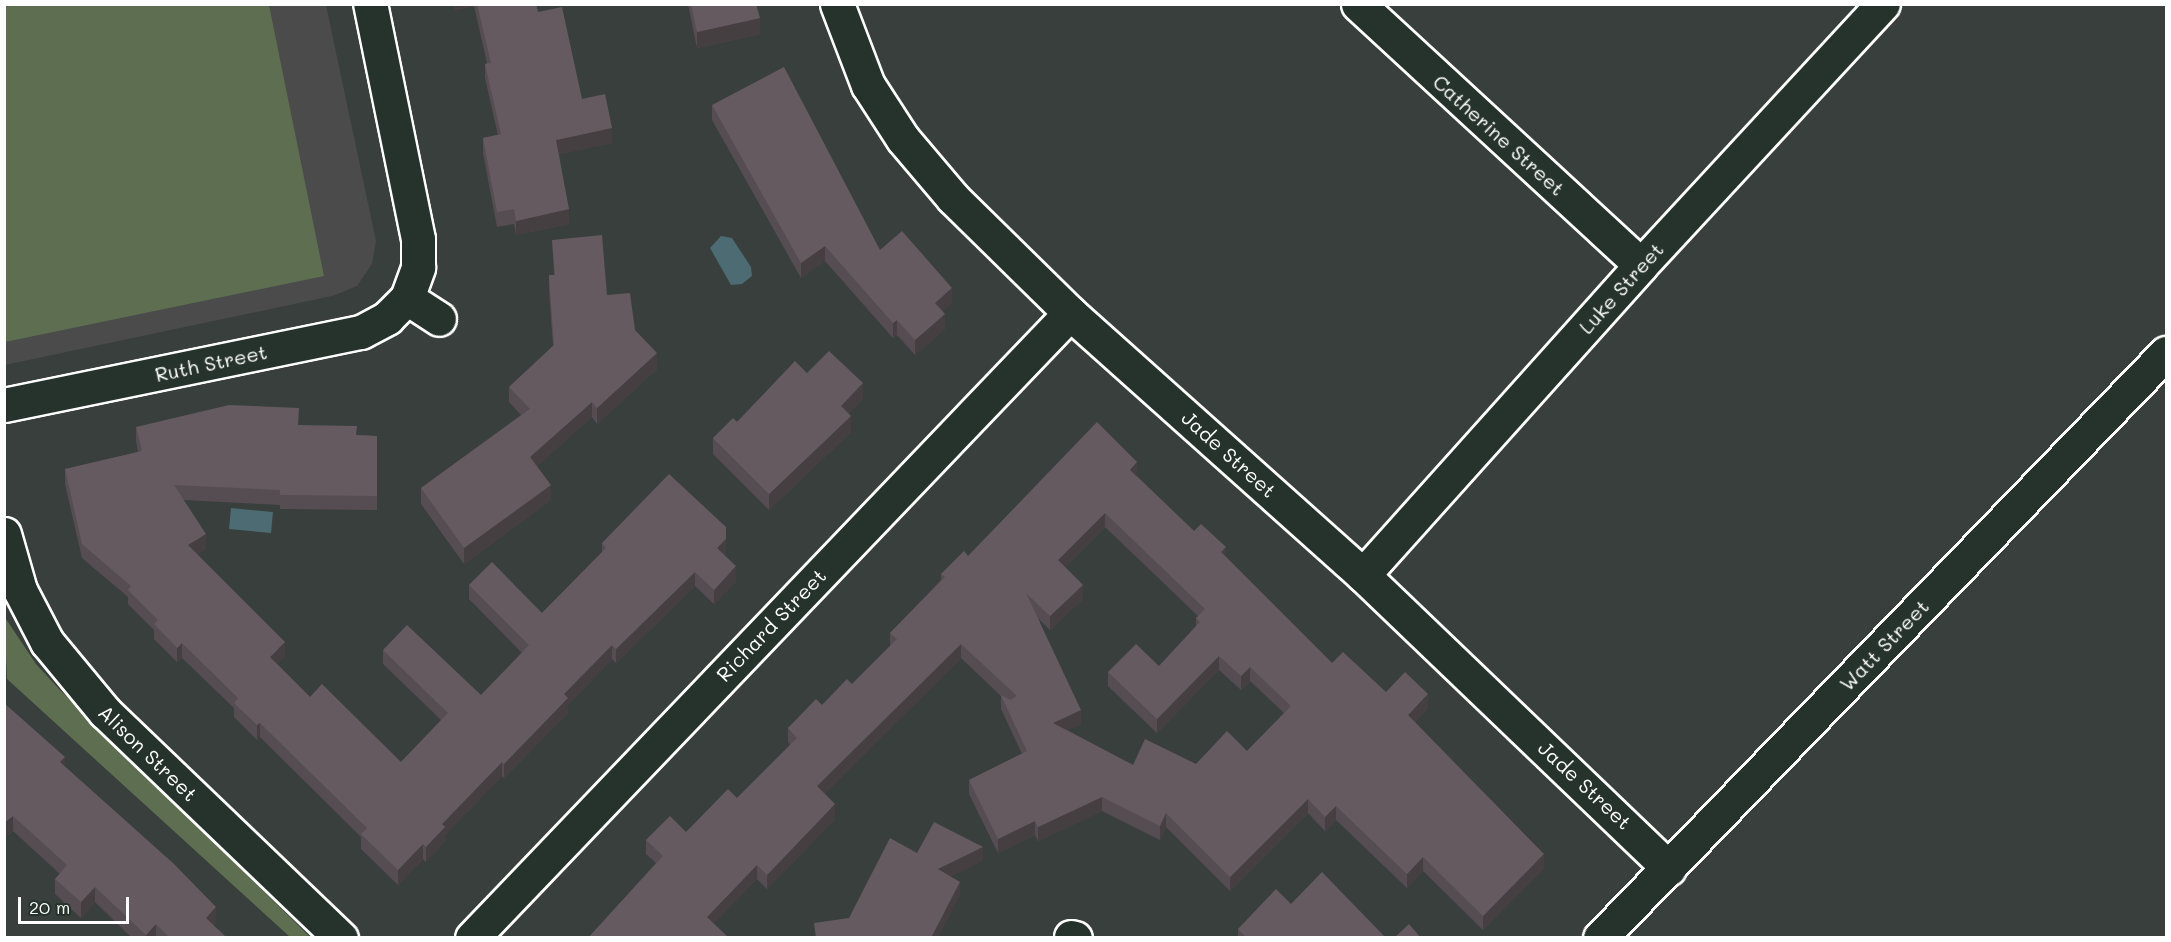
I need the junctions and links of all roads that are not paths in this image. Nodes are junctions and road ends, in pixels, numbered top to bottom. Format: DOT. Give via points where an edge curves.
graph roads {
  1 [pos="370,4"];
  2 [pos="837,4"];
  3 [pos="1358,4"];
  4 [pos="1882,4"];
  5 [pos="1641,265"];
  6 [pos="407,298"];
  7 [pos="1070,313"];
  8 [pos="439,319"];
  9 [pos="2164,359"];
  10 [pos="4,405"];
  11 [pos="4,534"];
  12 [pos="1363,575"];
  13 [pos="1669,868"];
  14 [pos="341,938"];
  15 [pos="472,938"];
  16 [pos="1600,938"];
  1 -- 6 [label="street, Ruth Street" via="418,239 418,267"];
  2 -- 7 [label="street, Jade Street" via="868,85 903,140 953,198"];
  3 -- 5 [label="street, Catherine Street"];
  4 -- 5 [label="street, Luke Street"];
  5 -- 12 [label="street, Luke Street"];
  6 -- 8 [label="street"];
  6 -- 10 [label="street, Ruth Street" via="387,318 361,332"];
  7 -- 12 [label="street, Jade Street"];
  7 -- 15 [label="street, Richard Street"];
  9 -- 13 [label="street, Watt Street"];
  11 -- 14 [label="street, Alison Street" via="20,590 47,642 105,712"];
  12 -- 13 [label="street, Jade Street"];
  13 -- 16 [label="street, Watt Street"];
}
